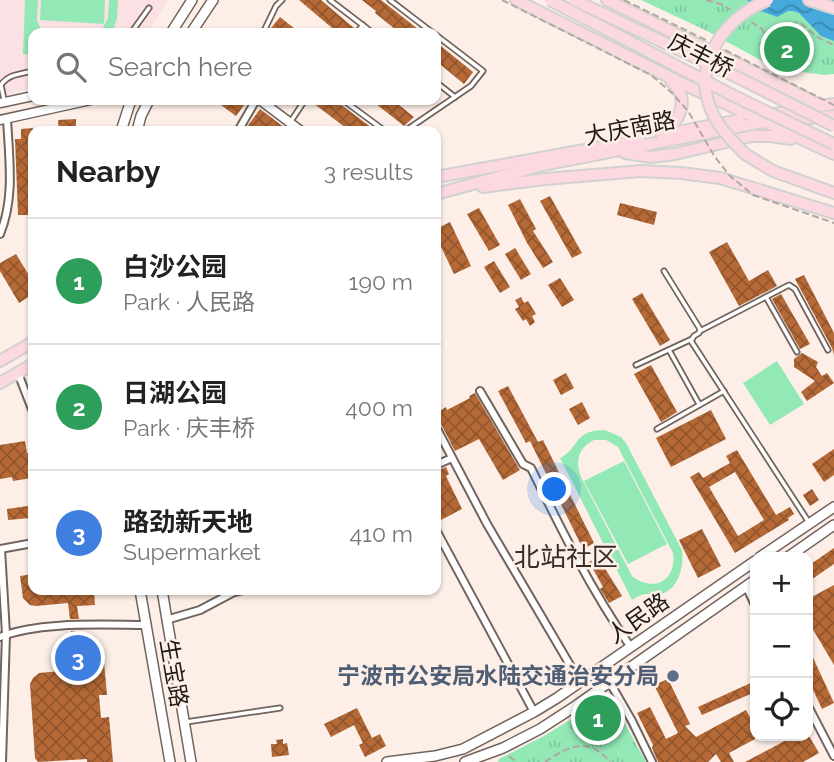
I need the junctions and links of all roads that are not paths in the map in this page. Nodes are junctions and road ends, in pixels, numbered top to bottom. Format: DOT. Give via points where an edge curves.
graph roads {
  1 [pos="192,0"];
  2 [pos="213,0"];
  3 [pos="282,0"];
  4 [pos="330,0"];
  5 [pos="390,0"];
  6 [pos="516,0"];
  7 [pos="550,0"];
  8 [pos="574,0"];
  9 [pos="607,0"];
  10 [pos="768,0"];
  11 [pos="809,0"];
  12 [pos="149,8"];
  13 [pos="834,8"];
  14 [pos="363,25"];
  15 [pos="135,28"];
  16 [pos="174,28"];
  17 [pos="194,28"];
  18 [pos="265,28"];
  19 [pos="360,28"];
  20 [pos="367,28"];
  21 [pos="427,28"];
  22 [pos="441,39"];
  23 [pos="28,72"];
  24 [pos="667,76"];
  25 [pos="441,86"];
  26 [pos="28,97"];
  27 [pos="455,97"];
  28 [pos="2,103"];
  29 [pos="69,105"];
  30 [pos="129,105"];
  31 [pos="146,105"];
  32 [pos="255,105"];
  33 [pos="265,105"];
  34 [pos="303,105"];
  35 [pos="350,105"];
  36 [pos="831,110"];
  37 [pos="760,119"];
  38 [pos="4,120"];
  39 [pos="290,123"];
  40 [pos="123,126"];
  41 [pos="139,126"];
  42 [pos="241,126"];
  43 [pos="294,126"];
  44 [pos="378,126"];
  45 [pos="412,126"];
  46 [pos="834,126"];
  47 [pos="657,136"];
  48 [pos="807,142"];
  49 [pos="834,144"];
  50 [pos="615,152"];
  51 [pos="834,154"];
  52 [pos="441,176"];
  53 [pos="441,193"];
  54 [pos="441,193"];
  55 [pos="834,193"];
  56 [pos="834,213"];
  57 [pos="0,234"];
  58 [pos="664,271"];
  59 [pos="766,298"];
  60 [pos="700,331"];
  61 [pos="692,339"];
  62 [pos="28,345"];
  63 [pos="669,350"];
  64 [pos="828,350"];
  65 [pos="797,352"];
  66 [pos="0,361"];
  67 [pos="636,365"];
  68 [pos="28,367"];
  69 [pos="18,373"];
  70 [pos="0,383"];
  71 [pos="480,391"];
  72 [pos="724,391"];
  73 [pos="28,398"];
  74 [pos="699,404"];
  75 [pos="657,429"];
  76 [pos="441,437"];
  77 [pos="452,458"];
  78 [pos="441,463"];
  79 [pos="834,507"];
  80 [pos="810,523"];
  81 [pos="834,525"];
  82 [pos="441,539"];
  83 [pos="28,544"];
  84 [pos="1,549"];
  85 [pos="767,552"];
  86 [pos="795,552"];
  87 [pos="750,564"];
  88 [pos="750,583"];
  89 [pos="746,586"];
  90 [pos="750,594"];
  91 [pos="141,595"];
  92 [pos="163,595"];
  93 [pos="228,595"];
  94 [pos="166,620"];
  95 [pos="147,625"];
  96 [pos="3,636"];
  97 [pos="630,646"];
  98 [pos="609,681"];
  99 [pos="580,682"];
  100 [pos="280,708"];
  101 [pos="534,712"];
  102 [pos="813,716"];
  103 [pos="184,723"];
  104 [pos="834,756"];
  105 [pos="472,761"];
  106 [pos="2,762"];
  107 [pos="170,762"];
  108 [pos="191,762"];
  109 [pos="387,762"];
  110 [pos="652,762"];
  1 -- 16 [label="main road"];
  2 -- 17 [label="main road"];
  3 -- 18 [label="lane"];
  4 -- 14 [label="lane"];
  5 -- 21 [label="lane"];
  6 -- 24 [label="main road"];
  7 -- 49 [label="main road, 庆丰桥, bridge"];
  8 -- 46 [label="main road, 庆丰桥, bridge"];
  9 -- 36 [label="main road"];
  10 -- 55 [label="main road, bridge" via="737,17 712,51 706,69 710,106 727,137 745,155 773,171"];
  11 -- 13 [label="main road"];
  12 -- 15 [label="lane"];
  14 -- 19 [label="lane"];
  14 -- 20 [label="lane"];
  22 -- 27 [label="lane" via="483,71"];
  23 -- 28 [label="lane" via="2,82"];
  24 -- 37 [label="main road"];
  24 -- 47 [label="main road" via="682,103 676,120"];
  25 -- 27 [label="lane"];
  26 -- 28 [label="street"];
  27 -- 45 [label="lane"];
  29 -- 38 [label="street"];
  30 -- 40 [label="main road"];
  31 -- 41 [label="main road"];
  32 -- 42 [label="street"];
  33 -- 39 [label="street"];
  34 -- 39 [label="lane"];
  35 -- 44 [label="lane"];
  36 -- 37 [label="main road, 大庆南路"];
  37 -- 47 [label="main road, 大庆南路"];
  37 -- 48 [label="main road"];
  37 -- 50 [label="main road, 大庆南路"];
  38 -- 57 [label="street" via="10,191"];
  39 -- 43 [label="street"];
  47 -- 52 [label="main road, 大庆南路"];
  48 -- 50 [label="main road" via="751,136 650,157"];
  48 -- 51 [label="main road"];
  50 -- 53 [label="main road, 大庆南路" via="543,165"];
  54 -- 56 [label="main road, bridge" via="641,171 720,178"];
  58 -- 60 [label="lane"];
  59 -- 60 [label="lane"];
  59 -- 64 [label="lane" via="792,287"];
  59 -- 65 [label="lane"];
  60 -- 61 [label="lane"];
  61 -- 63 [label="lane"];
  61 -- 72 [label="lane"];
  62 -- 66 [label="main road"];
  63 -- 67 [label="lane"];
  63 -- 74 [label="lane"];
  68 -- 69 [label="main road"];
  69 -- 70 [label="main road"];
  69 -- 73 [label="street"];
  71 -- 97 [label="street" via="523,464 531,468 571,549"];
  72 -- 74 [label="lane"];
  72 -- 80 [label="lane"];
  74 -- 75 [label="lane"];
  76 -- 77 [label="street"];
  77 -- 78 [label="street"];
  77 -- 99 [label="street"];
  79 -- 80 [label="main road"];
  80 -- 85 [label="main road"];
  81 -- 86 [label="main road"];
  82 -- 101 [label="street"];
  83 -- 84 [label="street"];
  84 -- 96 [label="street"];
  87 -- 97 [label="main road, 人民路"];
  88 -- 89 [label="main road, 人民路"];
  89 -- 90 [label="street"];
  89 -- 98 [label="main road, 人民路"];
  91 -- 95 [label="main road, 生宝路"];
  92 -- 94 [label="main road, 生宝路"];
  93 -- 94 [label="street"];
  94 -- 103 [label="main road, 生宝路"];
  95 -- 96 [label="street" via="52,627"];
  95 -- 107 [label="main road, 生宝路"];
  96 -- 106 [label="street"];
  97 -- 99 [label="main road, 人民路"];
  98 -- 105 [label="main road, 人民路" via="540,729"];
  98 -- 110 [label="street"];
  99 -- 101 [label="main road, 人民路"];
  100 -- 103 [label="lane"];
  101 -- 109 [label="main road, 人民路" via="463,749"];
  102 -- 104 [label="street"];
  103 -- 108 [label="main road, 生宝路"];
}
